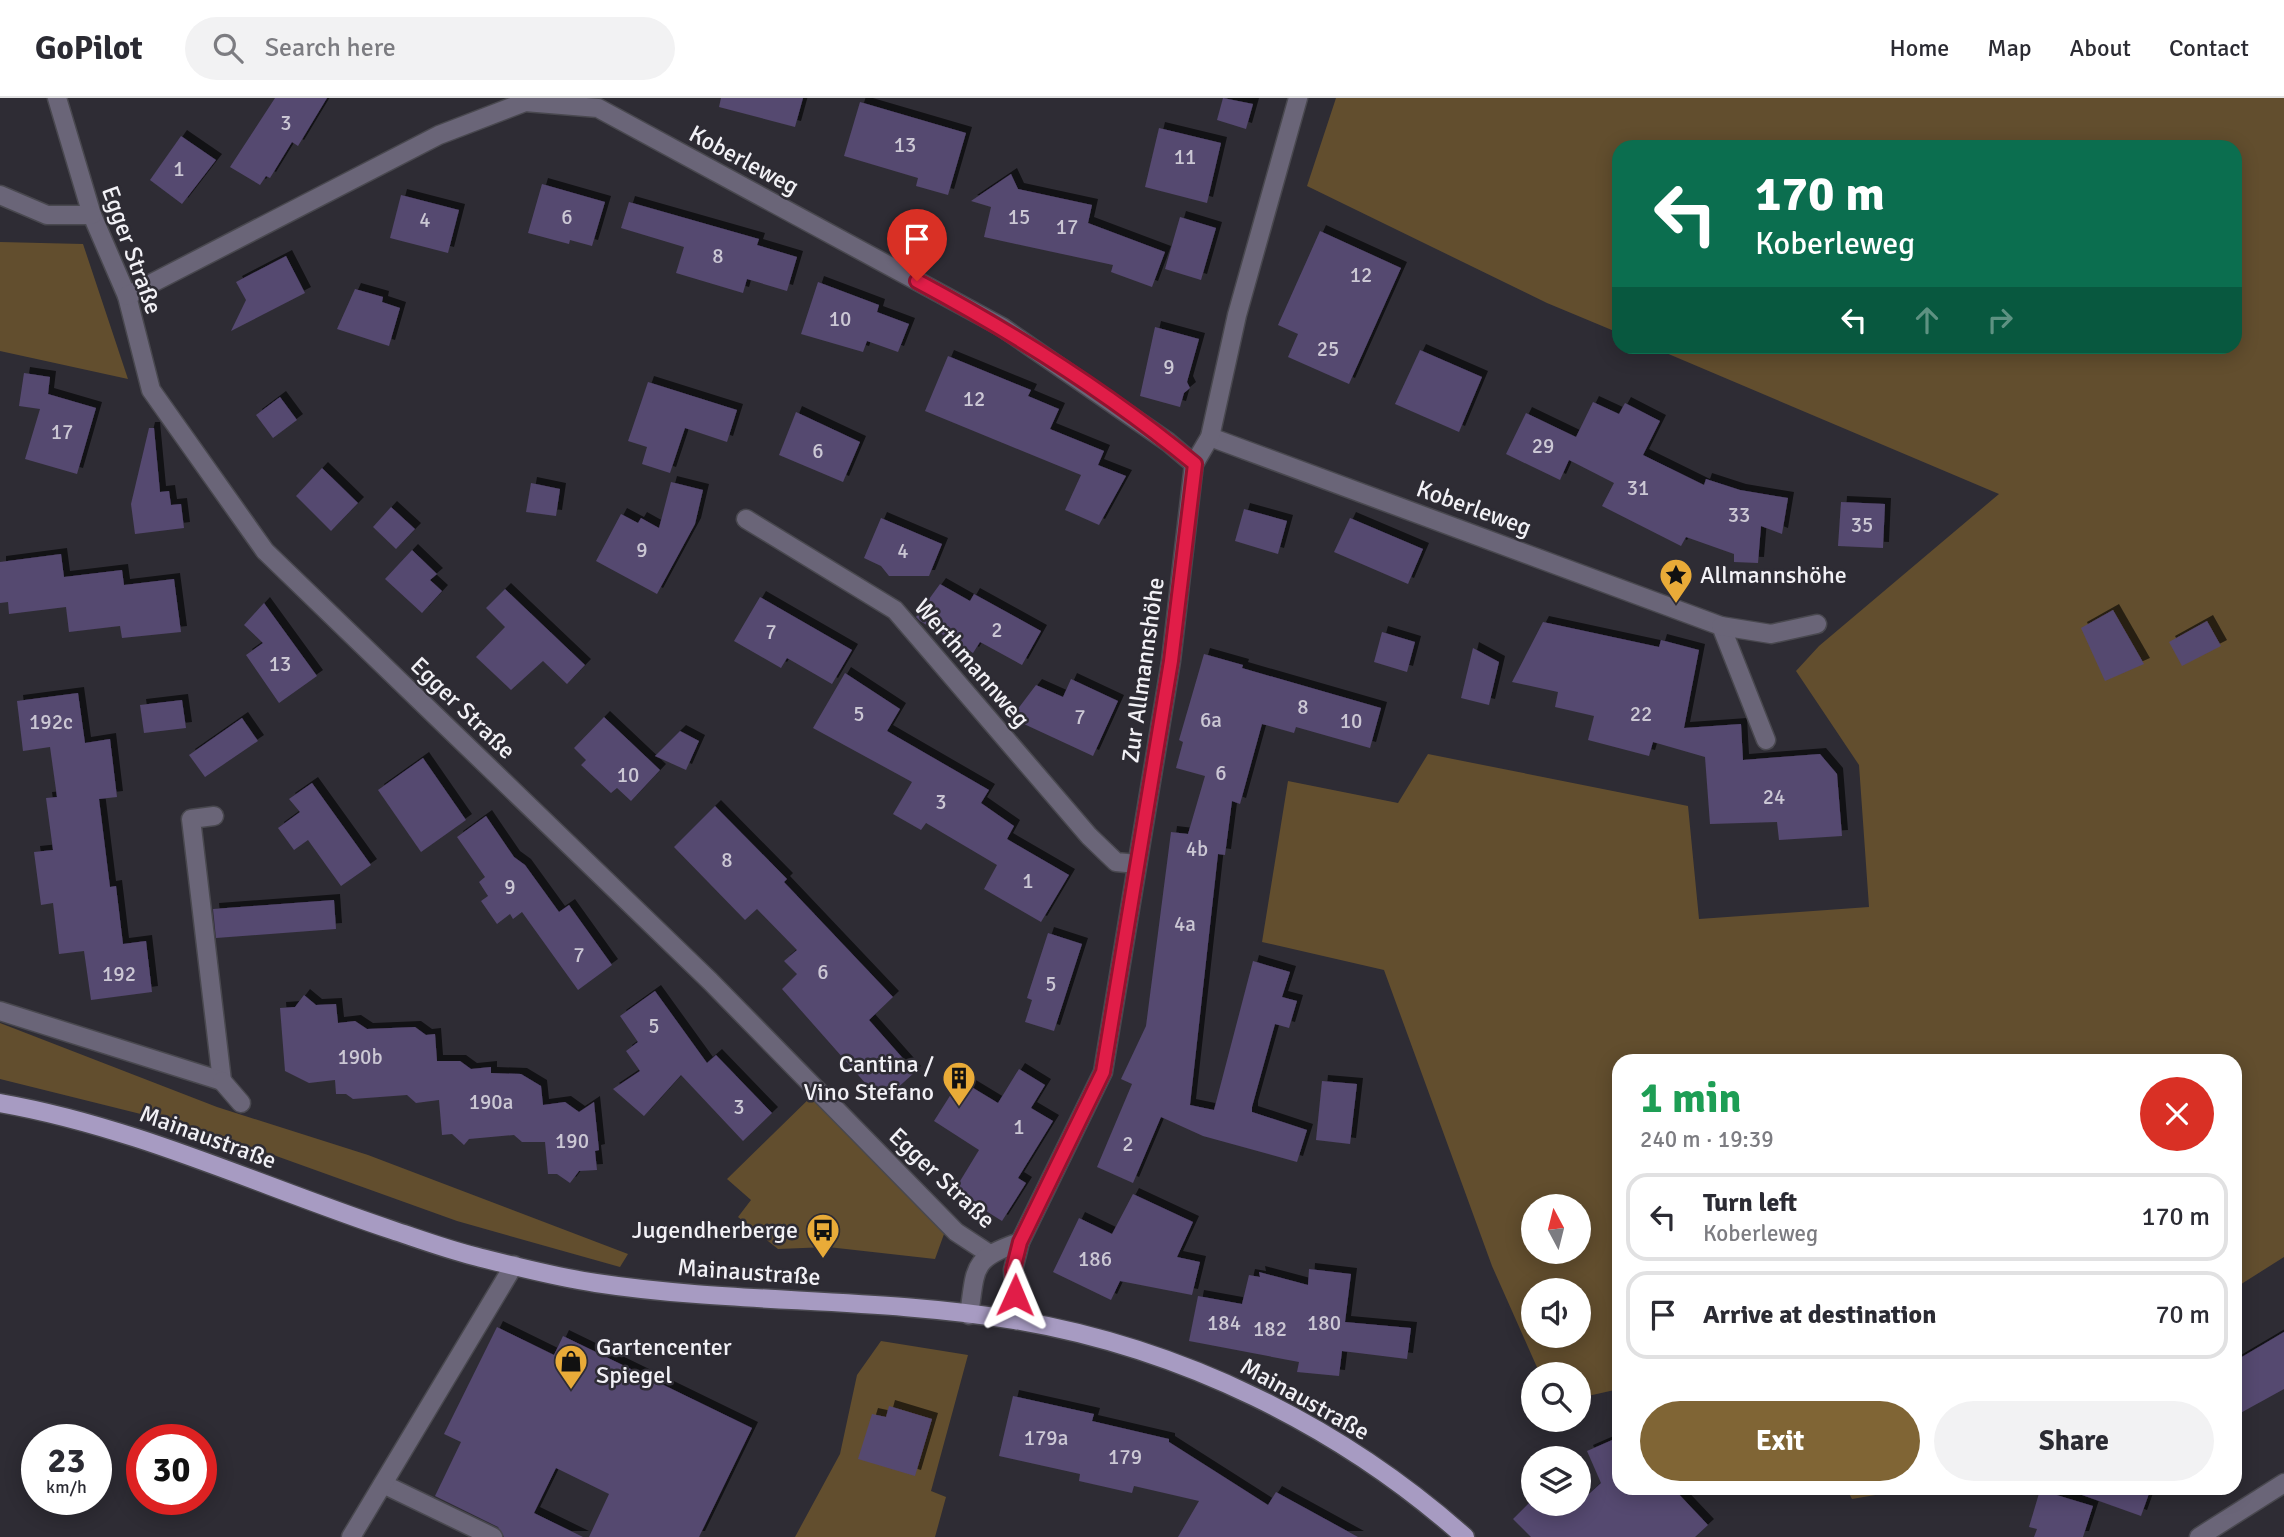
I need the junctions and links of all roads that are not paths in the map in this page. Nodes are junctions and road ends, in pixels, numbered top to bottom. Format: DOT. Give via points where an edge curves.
graph roads {
  1 [pos="57,98"];
  2 [pos="1298,98"];
  3 [pos="0,195"];
  4 [pos="92,215"];
  5 [pos="127,296"];
  6 [pos="1210,437"];
  7 [pos="1195,464"];
  8 [pos="746,519"];
  9 [pos="1817,624"];
  10 [pos="1721,626"];
  11 [pos="1766,740"];
  12 [pos="214,816"];
  13 [pos="1136,864"];
  14 [pos="0,1011"];
  15 [pos="222,1081"];
  16 [pos="0,1103"];
  17 [pos="241,1103"];
  18 [pos="1020,1242"];
  19 [pos="988,1253"];
  20 [pos="514,1265"];
  21 [pos="969,1315"];
  22 [pos="1016,1320"];
  23 [pos="2284,1483"];
  24 [pos="383,1484"];
  25 [pos="351,1537"];
  26 [pos="493,1537"];
  27 [pos="1465,1537"];
  28 [pos="2199,1537"];
  1 -- 4 [label="street, Egger Straße"];
  2 -- 6 [label="street, Zur Allmannshöhe" via="1237,315"];
  3 -- 4 [label="street" via="47,215"];
  4 -- 5 [label="street, Egger Straße"];
  5 -- 7 [label="street, Koberleweg" via="439,135 525,102 598,108 1002,327"];
  5 -- 19 [label="street, Egger Straße" via="150,390 265,551 710,981 956,1232"];
  6 -- 7 [label="street, Zur Allmannshöhe"];
  6 -- 10 [label="street, Koberleweg"];
  7 -- 13 [label="street, Zur Allmannshöhe" via="1171,661"];
  8 -- 13 [label="street, Werthmannweg" via="895,610 1089,836 1116,862"];
  9 -- 10 [label="street, Koberleweg" via="1771,634"];
  10 -- 11 [label="street"];
  12 -- 15 [label="street" via="191,819"];
  13 -- 18 [label="street, Zur Allmannshöhe" via="1103,1072"];
  14 -- 15 [label="street"];
  15 -- 17 [label="street"];
  16 -- 20 [label="main road, Mainaustraße" via="134,1136 353,1217 468,1255"];
  18 -- 19 [label="street"];
  18 -- 22 [label="street, Zur Allmannshöhe" via="1013,1270"];
  19 -- 21 [label="street" via="975,1270"];
  20 -- 21 [label="main road, Mainaustraße" via="595,1283"];
  20 -- 24 [label="street"];
  21 -- 22 [label="main road, Mainaustraße"];
  22 -- 27 [label="main road, Mainaustraße" via="1124,1346 1220,1380 1338,1441"];
  23 -- 28 [label="street"];
  24 -- 25 [label="street"];
  24 -- 26 [label="street"];
}
